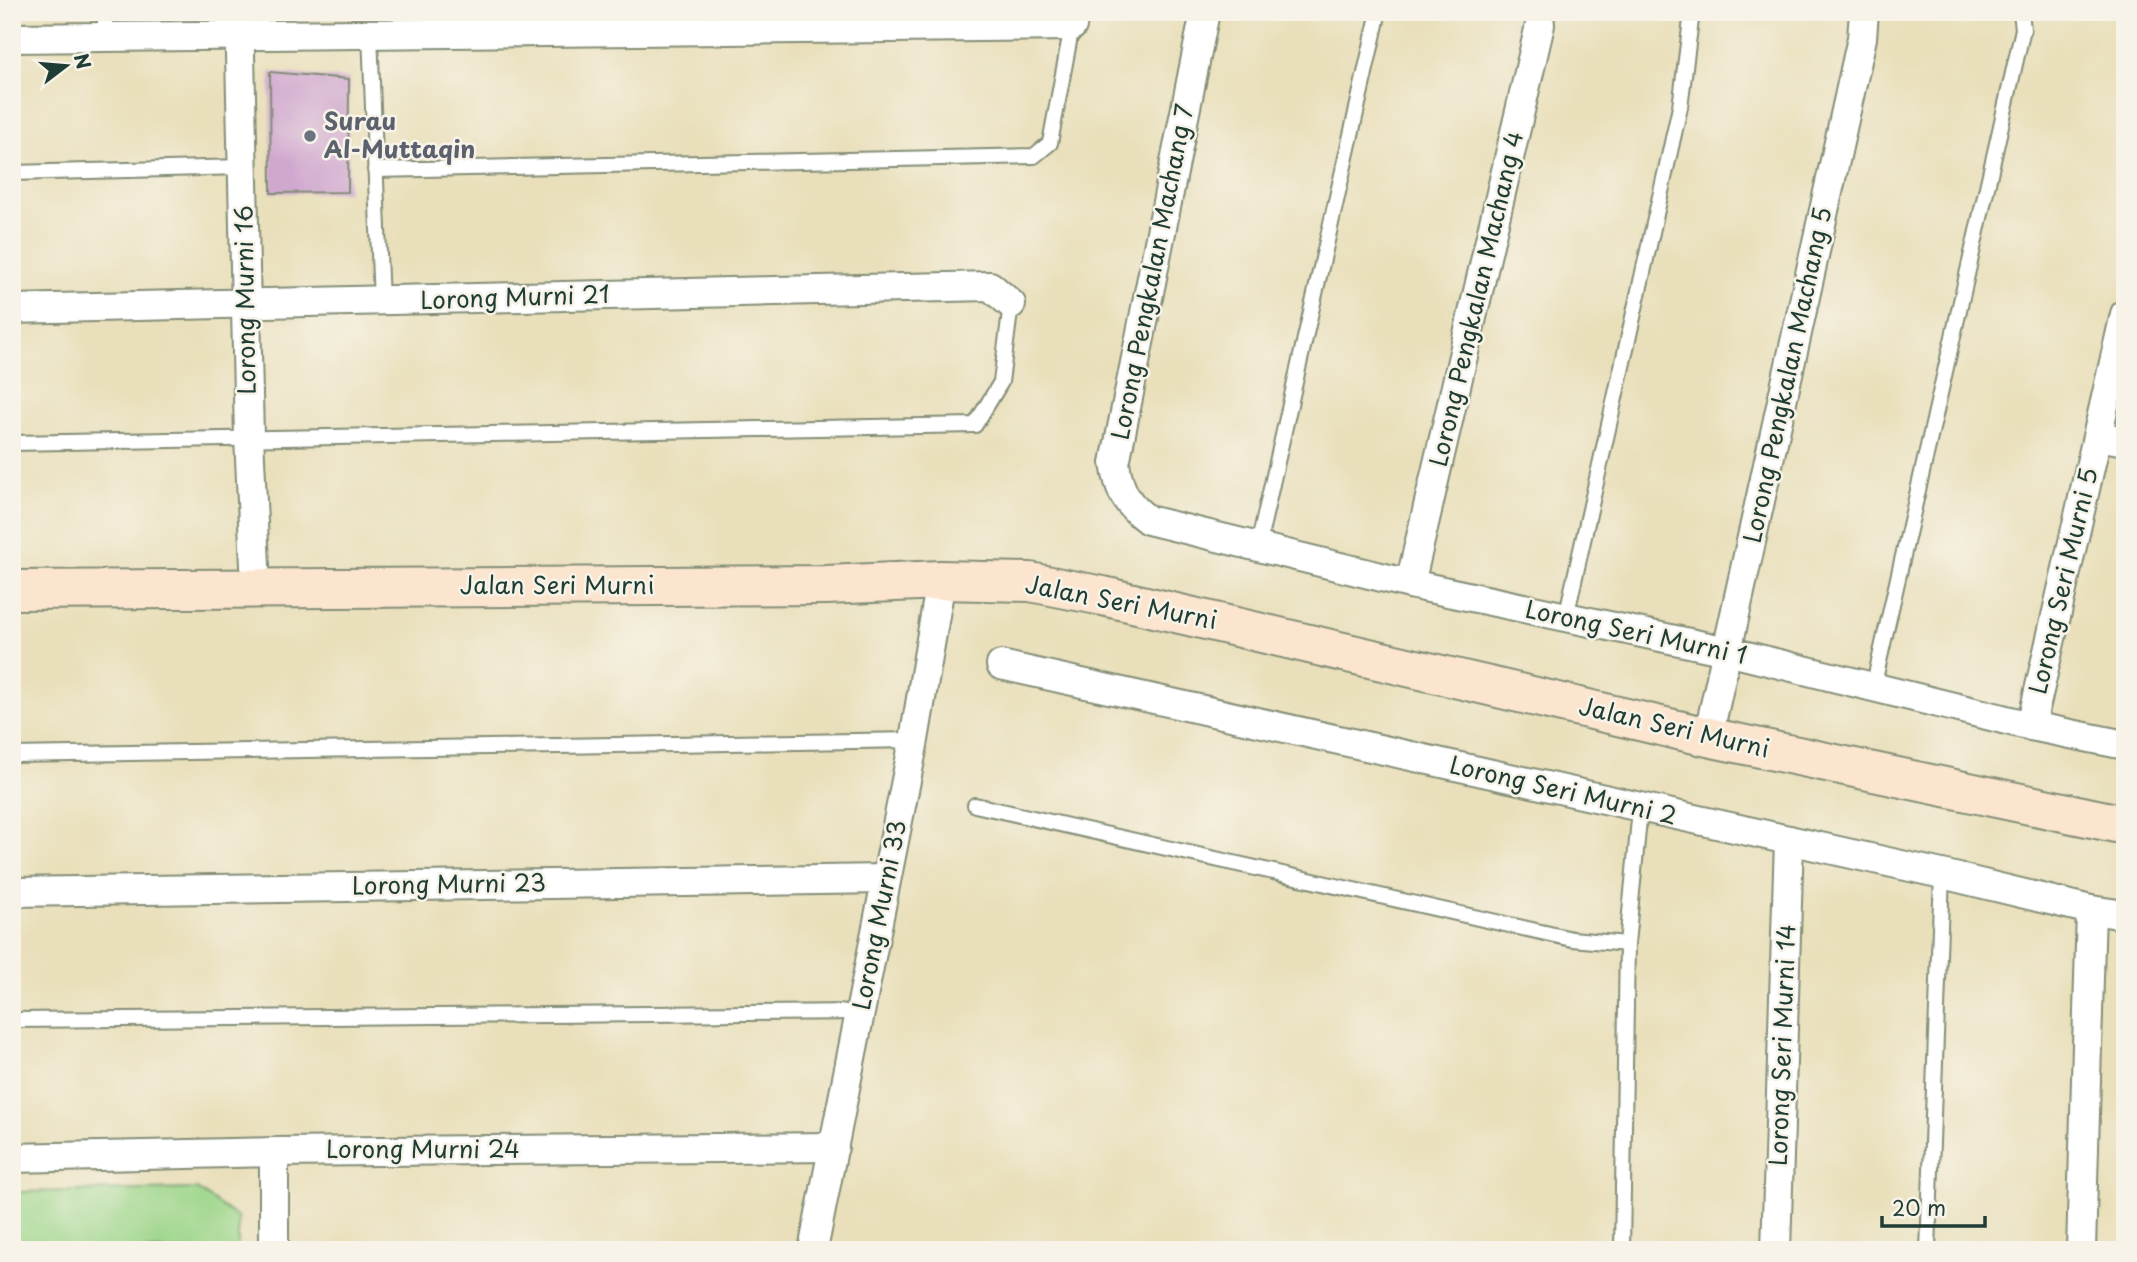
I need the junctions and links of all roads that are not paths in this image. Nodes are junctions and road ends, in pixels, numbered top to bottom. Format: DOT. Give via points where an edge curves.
graph roads {
  1 [pos="1205,12"];
  2 [pos="1376,12"];
  3 [pos="1539,12"];
  4 [pos="1692,12"];
  5 [pos="1864,12"];
  6 [pos="2021,12"];
  7 [pos="1074,19"];
  8 [pos="932,20"];
  9 [pos="791,21"];
  10 [pos="663,22"];
  11 [pos="105,24"];
  12 [pos="240,24"];
  13 [pos="370,34"];
  14 [pos="12,38"];
  15 [pos="243,167"];
  16 [pos="375,170"];
  17 [pos="12,173"];
  18 [pos="381,302"];
  19 [pos="1012,304"];
  20 [pos="246,305"];
  21 [pos="12,309"];
  22 [pos="2125,314"];
  23 [pos="249,437"];
  24 [pos="2111,439"];
  25 [pos="12,443"];
  26 [pos="1148,520"];
  27 [pos="1258,546"];
  28 [pos="941,580"];
  29 [pos="1410,584"];
  30 [pos="256,587"];
  31 [pos="12,590"];
  32 [pos="1566,617"];
  33 [pos="1727,651"];
  34 [pos="1001,664"];
  35 [pos="1873,688"];
  36 [pos="2031,726"];
  37 [pos="1708,737"];
  38 [pos="914,740"];
  39 [pos="2125,745"];
  40 [pos="12,755"];
  41 [pos="975,805"];
  42 [pos="1640,809"];
  43 [pos="2125,825"];
  44 [pos="1789,840"];
  45 [pos="1942,874"];
  46 [pos="886,879"];
  47 [pos="12,892"];
  48 [pos="2091,910"];
  49 [pos="2125,915"];
  50 [pos="1627,944"];
  51 [pos="861,1012"];
  52 [pos="12,1020"];
  53 [pos="834,1147"];
  54 [pos="274,1152"];
  55 [pos="12,1157"];
  56 [pos="274,1250"];
  57 [pos="813,1250"];
  58 [pos="1622,1250"];
  59 [pos="1776,1250"];
  60 [pos="1928,1250"];
  61 [pos="2081,1250"];
  1 -- 26 [label="street, Lorong Pengkalan Machang 7" via="1115,463 1119,487 1130,508"];
  2 -- 27 [label="lane"];
  3 -- 29 [label="street, Lorong Pengkalan Machang 4" via="1515,141"];
  4 -- 32 [label="lane" via="1680,107"];
  5 -- 33 [label="street, Lorong Pengkalan Machang 5"];
  6 -- 35 [label="lane" via="2023,29"];
  7 -- 8 [label="street"];
  7 -- 16 [label="lane" via="1050,144 1034,156"];
  8 -- 9 [label="street"];
  9 -- 10 [label="street"];
  10 -- 13 [label="street"];
  11 -- 12 [label="street"];
  11 -- 14 [label="street"];
  12 -- 13 [label="street"];
  12 -- 15 [label="street, Lorong Murni 16"];
  13 -- 16 [label="lane"];
  15 -- 17 [label="lane"];
  15 -- 20 [label="street, Lorong Murni 16"];
  16 -- 18 [label="lane"];
  18 -- 19 [label="street, Lorong Murni 21" via="990,286"];
  18 -- 20 [label="street, Lorong Murni 21"];
  19 -- 23 [label="lane" via="1001,382 975,425"];
  20 -- 21 [label="street, Lorong Murni 21"];
  20 -- 23 [label="street, Lorong Murni 16"];
  22 -- 24 [label="street, Lorong Seri Murni 5"];
  23 -- 25 [label="lane"];
  23 -- 30 [label="street, Lorong Murni 16"];
  24 -- 36 [label="street, Lorong Seri Murni 5"];
  26 -- 27 [label="street, Lorong Seri Murni 1"];
  27 -- 29 [label="street, Lorong Seri Murni 1"];
  28 -- 30 [label="street, Jalan Seri Murni" via="826,585"];
  28 -- 37 [label="street, Jalan Seri Murni" via="1030,582 1103,596"];
  28 -- 38 [label="street, Lorong Murni 33"];
  29 -- 32 [label="street, Lorong Seri Murni 1"];
  30 -- 31 [label="street, Jalan Seri Murni"];
  32 -- 33 [label="street, Lorong Seri Murni 1"];
  33 -- 35 [label="street, Lorong Seri Murni 1"];
  33 -- 37 [label="street, Lorong Pengkalan Machang 5"];
  34 -- 42 [label="street, Lorong Seri Murni 2"];
  35 -- 36 [label="street, Lorong Seri Murni 1"];
  36 -- 39 [label="street, Lorong Seri Murni 1"];
  37 -- 43 [label="street, Jalan Seri Murni"];
  38 -- 40 [label="lane"];
  38 -- 46 [label="street, Lorong Murni 33"];
  41 -- 50 [label="lane" via="1572,939"];
  42 -- 44 [label="street, Lorong Seri Murni 2"];
  42 -- 50 [label="lane"];
  44 -- 45 [label="street, Lorong Seri Murni 2"];
  44 -- 59 [label="street, Lorong Seri Murni 14"];
  45 -- 48 [label="street, Lorong Seri Murni 2"];
  45 -- 60 [label="lane"];
  46 -- 47 [label="street, Lorong Murni 23"];
  46 -- 51 [label="street, Lorong Murni 33"];
  48 -- 49 [label="street, Lorong Seri Murni 2"];
  48 -- 61 [label="street"];
  50 -- 58 [label="lane"];
  51 -- 52 [label="lane"];
  51 -- 53 [label="street, Lorong Murni 33"];
  53 -- 54 [label="street, Lorong Murni 24"];
  53 -- 57 [label="street, Lorong Murni 33"];
  54 -- 55 [label="street, Lorong Murni 24"];
  54 -- 56 [label="street"];
}
